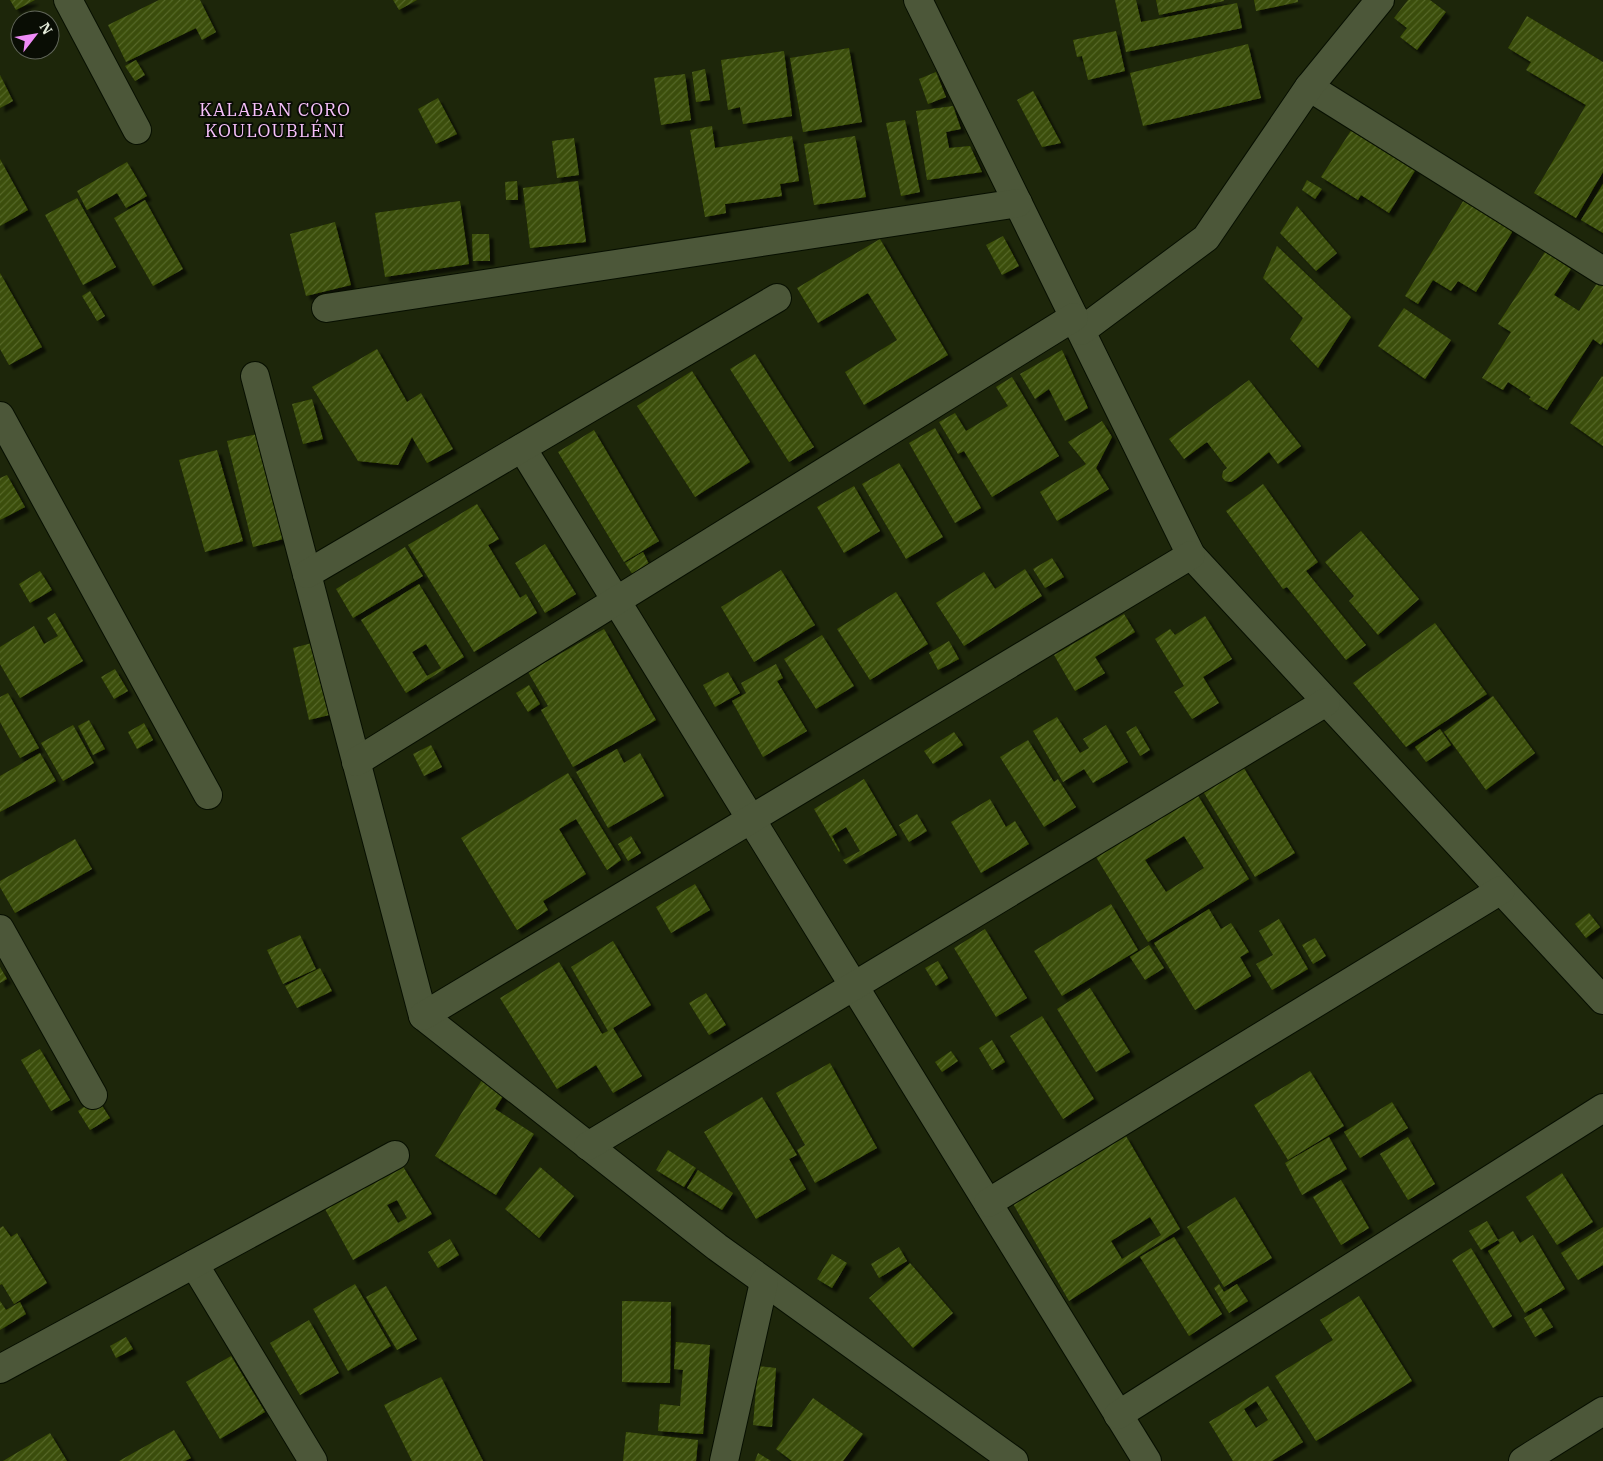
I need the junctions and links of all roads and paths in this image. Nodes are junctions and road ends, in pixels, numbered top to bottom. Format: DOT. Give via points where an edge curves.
graph roads {
  1 [pos="68,0"];
  2 [pos="918,0"];
  3 [pos="1380,0"];
  4 [pos="1309,86"];
  5 [pos="137,130"];
  6 [pos="1018,203"];
  7 [pos="1603,271"];
  8 [pos="777,298"];
  9 [pos="326,308"];
  10 [pos="1077,324"];
  11 [pos="255,376"];
  12 [pos="4,432"];
  13 [pos="522,448"];
  14 [pos="1191,555"];
  15 [pos="307,574"];
  16 [pos="616,600"];
  17 [pos="1326,702"];
  18 [pos="356,762"];
  19 [pos="208,795"];
  20 [pos="751,819"];
  21 [pos="1501,890"];
  22 [pos="0,929"];
  23 [pos="854,986"];
  24 [pos="1603,1000"];
  25 [pos="422,1016"];
  26 [pos="93,1096"];
  27 [pos="1603,1108"];
  28 [pos="588,1146"];
  29 [pos="395,1155"];
  30 [pos="988,1203"];
  31 [pos="194,1264"];
  32 [pos="764,1282"];
  33 [pos="0,1369"];
  34 [pos="1603,1411"];
  35 [pos="1118,1415"];
  36 [pos="313,1461"];
  37 [pos="724,1461"];
  38 [pos="1014,1461"];
  39 [pos="1147,1461"];
  40 [pos="1523,1461"];
  1 -- 5 [label="street"];
  2 -- 6 [label="street"];
  3 -- 4 [label="street"];
  4 -- 7 [label="street"];
  4 -- 10 [label="street" via="1206,238"];
  6 -- 9 [label="street"];
  6 -- 10 [label="street"];
  8 -- 13 [label="street"];
  10 -- 14 [label="street"];
  10 -- 16 [label="street"];
  11 -- 15 [label="street"];
  12 -- 19 [label="street"];
  13 -- 15 [label="street"];
  13 -- 16 [label="street"];
  14 -- 17 [label="street"];
  14 -- 20 [label="street"];
  15 -- 18 [label="street"];
  16 -- 18 [label="street"];
  16 -- 20 [label="street"];
  17 -- 21 [label="street"];
  17 -- 23 [label="street"];
  18 -- 25 [label="street"];
  20 -- 23 [label="street"];
  20 -- 25 [label="street"];
  21 -- 24 [label="street"];
  21 -- 30 [label="street"];
  22 -- 26 [label="street"];
  23 -- 28 [label="street"];
  23 -- 30 [label="street"];
  25 -- 28 [label="street"];
  27 -- 35 [label="street"];
  28 -- 32 [label="street"];
  29 -- 31 [label="street"];
  30 -- 35 [label="street"];
  31 -- 33 [label="street"];
  31 -- 36 [label="street"];
  32 -- 37 [label="street"];
  32 -- 38 [label="street"];
  34 -- 40 [label="street"];
  35 -- 39 [label="street"];
}
